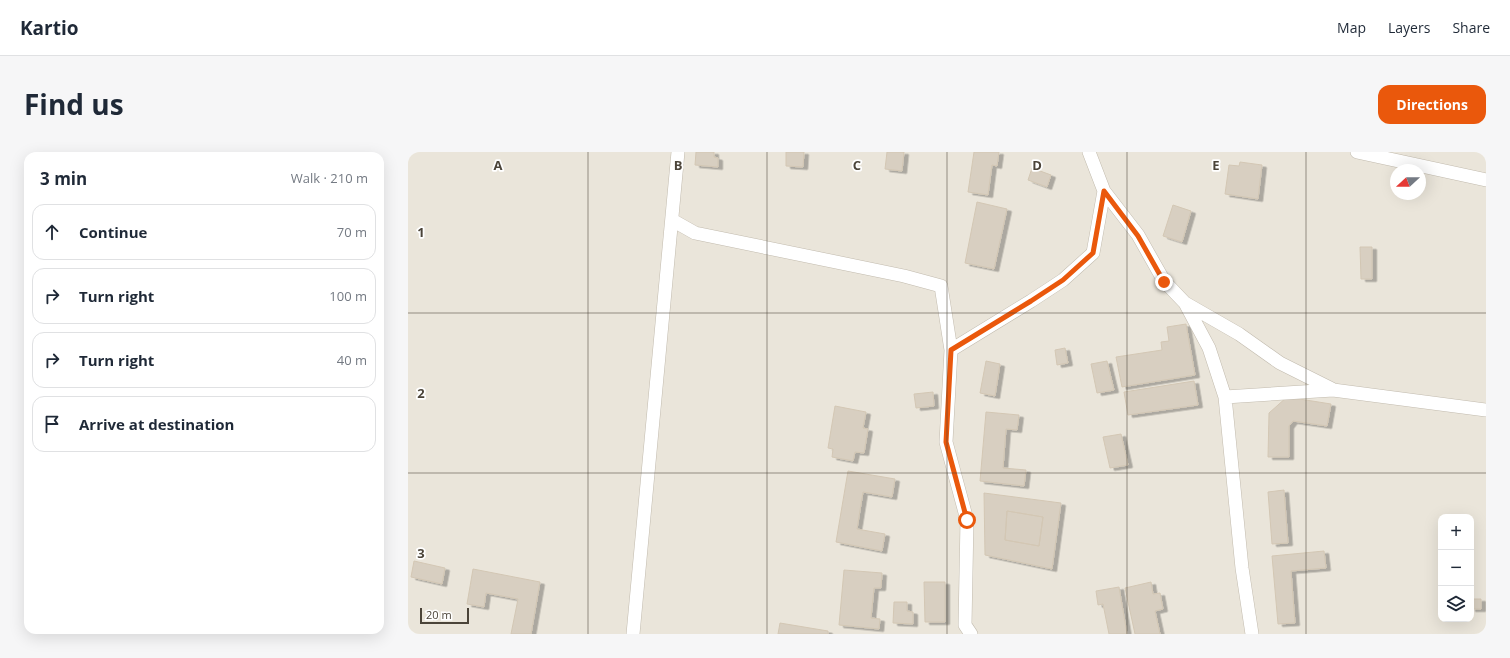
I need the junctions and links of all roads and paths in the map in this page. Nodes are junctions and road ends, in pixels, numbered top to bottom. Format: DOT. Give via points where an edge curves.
graph roads {
  1 [pos="678,152"];
  2 [pos="1089,152"];
  3 [pos="1357,152"];
  4 [pos="1486,180"];
  5 [pos="1104,191"];
  6 [pos="672,220"];
  7 [pos="1185,303"];
  8 [pos="951,350"];
  9 [pos="1334,390"];
  10 [pos="1225,397"];
  11 [pos="1486,410"];
  12 [pos="633,634"];
  13 [pos="972,634"];
  14 [pos="1252,634"];
  1 -- 6 [label="street"];
  2 -- 5 [label="street"];
  3 -- 4 [label="street"];
  5 -- 7 [label="street" via="1138,236 1164,282"];
  5 -- 8 [label="street" via="1093,253 1063,280"];
  6 -- 8 [label="street" via="696,233 904,276 940,286"];
  6 -- 12 [label="street"];
  7 -- 9 [label="street" via="1239,334 1280,363"];
  7 -- 10 [label="street" via="1210,348"];
  8 -- 13 [label="street" via="946,442 967,520 965,625"];
  9 -- 10 [label="street"];
  9 -- 11 [label="street"];
  10 -- 14 [label="street" via="1242,568"];
}
